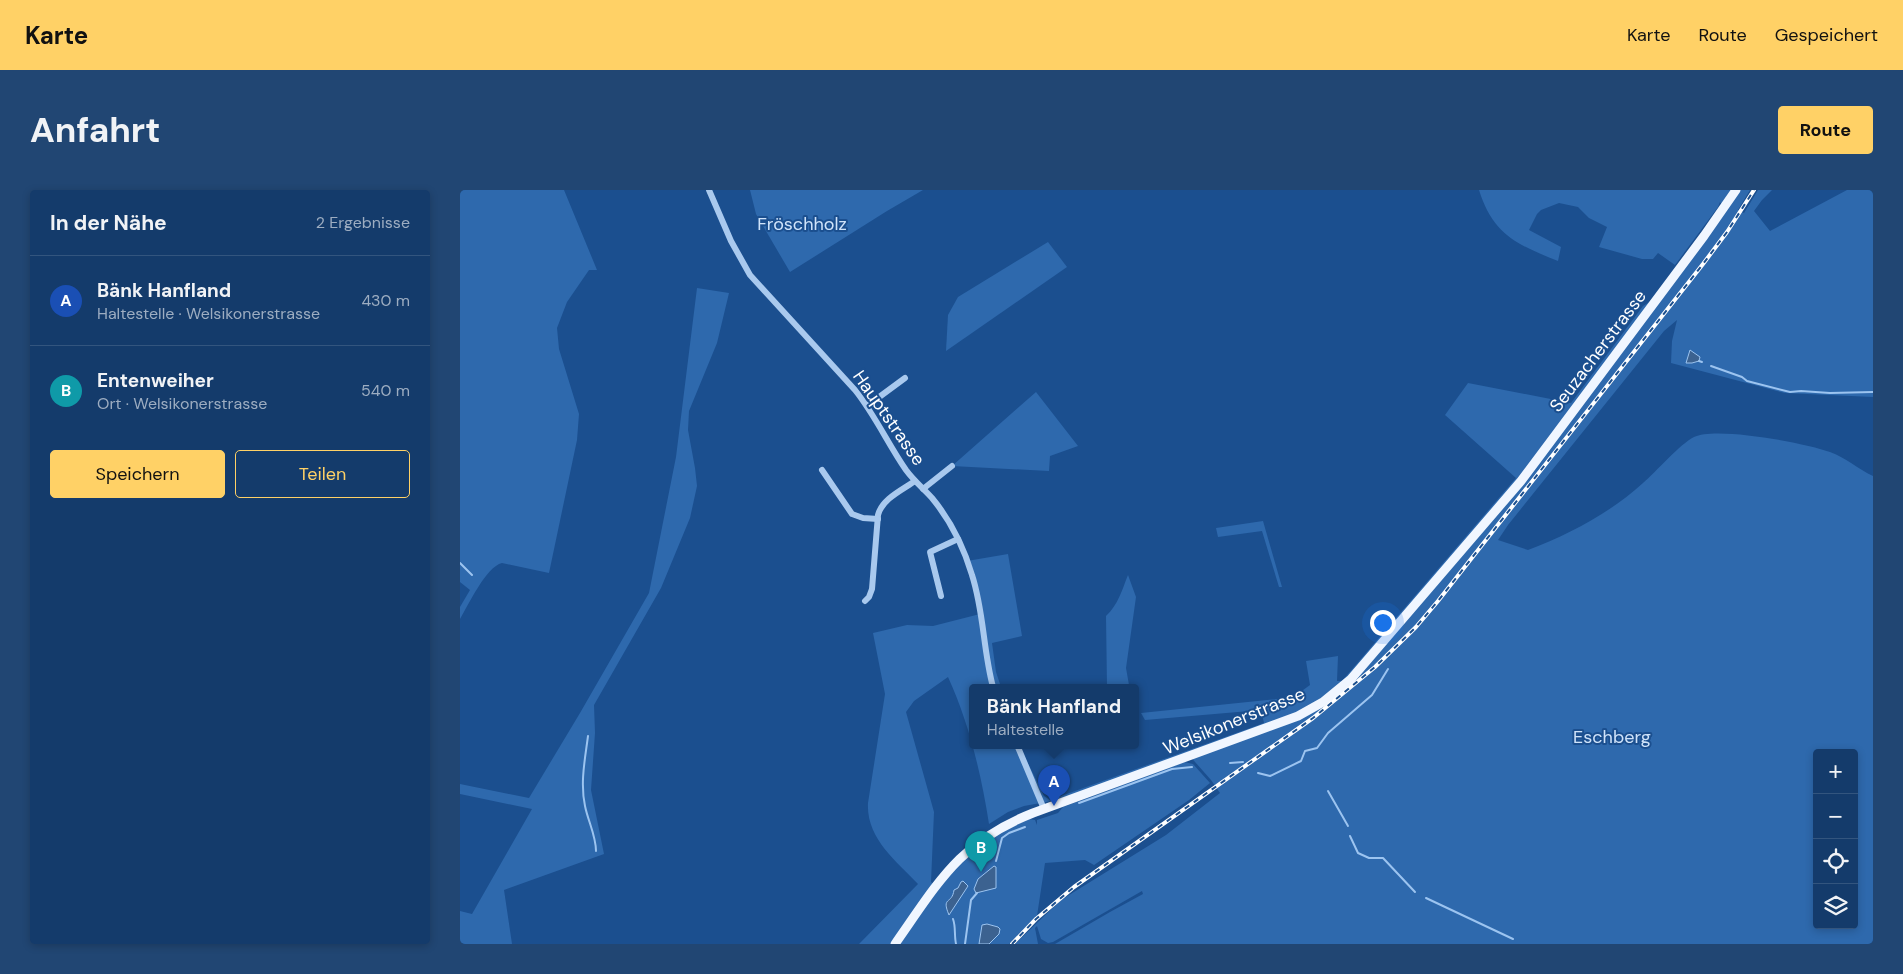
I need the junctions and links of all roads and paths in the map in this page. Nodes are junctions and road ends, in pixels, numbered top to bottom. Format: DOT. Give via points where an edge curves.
graph roads {
  1 [pos="709,190"];
  2 [pos="1736,190"];
  3 [pos="905,378"];
  4 [pos="866,406"];
  5 [pos="952,466"];
  6 [pos="822,470"];
  7 [pos="915,481"];
  8 [pos="923,489"];
  9 [pos="878,518"];
  10 [pos="1482,528"];
  11 [pos="958,538"];
  12 [pos="941,596"];
  13 [pos="865,601"];
  14 [pos="992,684"];
  15 [pos="1019,749"];
  16 [pos="1044,809"];
  17 [pos="895,944"];
  1 -- 4 [label="street, Hauptstrasse" via="750,275 842,375"];
  2 -- 10 [label="main road, Seuzacherstrasse" via="1521,481"];
  3 -- 4 [label="street"];
  4 -- 7 [label="street, Hauptstrasse"];
  5 -- 8 [label="street"];
  6 -- 9 [label="street" via="852,514"];
  7 -- 8 [label="street, Hauptstrasse"];
  7 -- 9 [label="street" via="884,503"];
  8 -- 11 [label="street, Hauptstrasse" via="941,509"];
  9 -- 13 [label="street" via="872,589"];
  10 -- 16 [label="main road, Welsikonerstrasse" via="1351,680 1323,702 1285,721"];
  11 -- 12 [label="street" via="930,552"];
  11 -- 14 [label="street, Hauptstrasse" via="977,591"];
  15 -- 16 [label="street"];
  16 -- 17 [label="main road, Welsikonerstrasse" via="998,828 960,857"];
}
